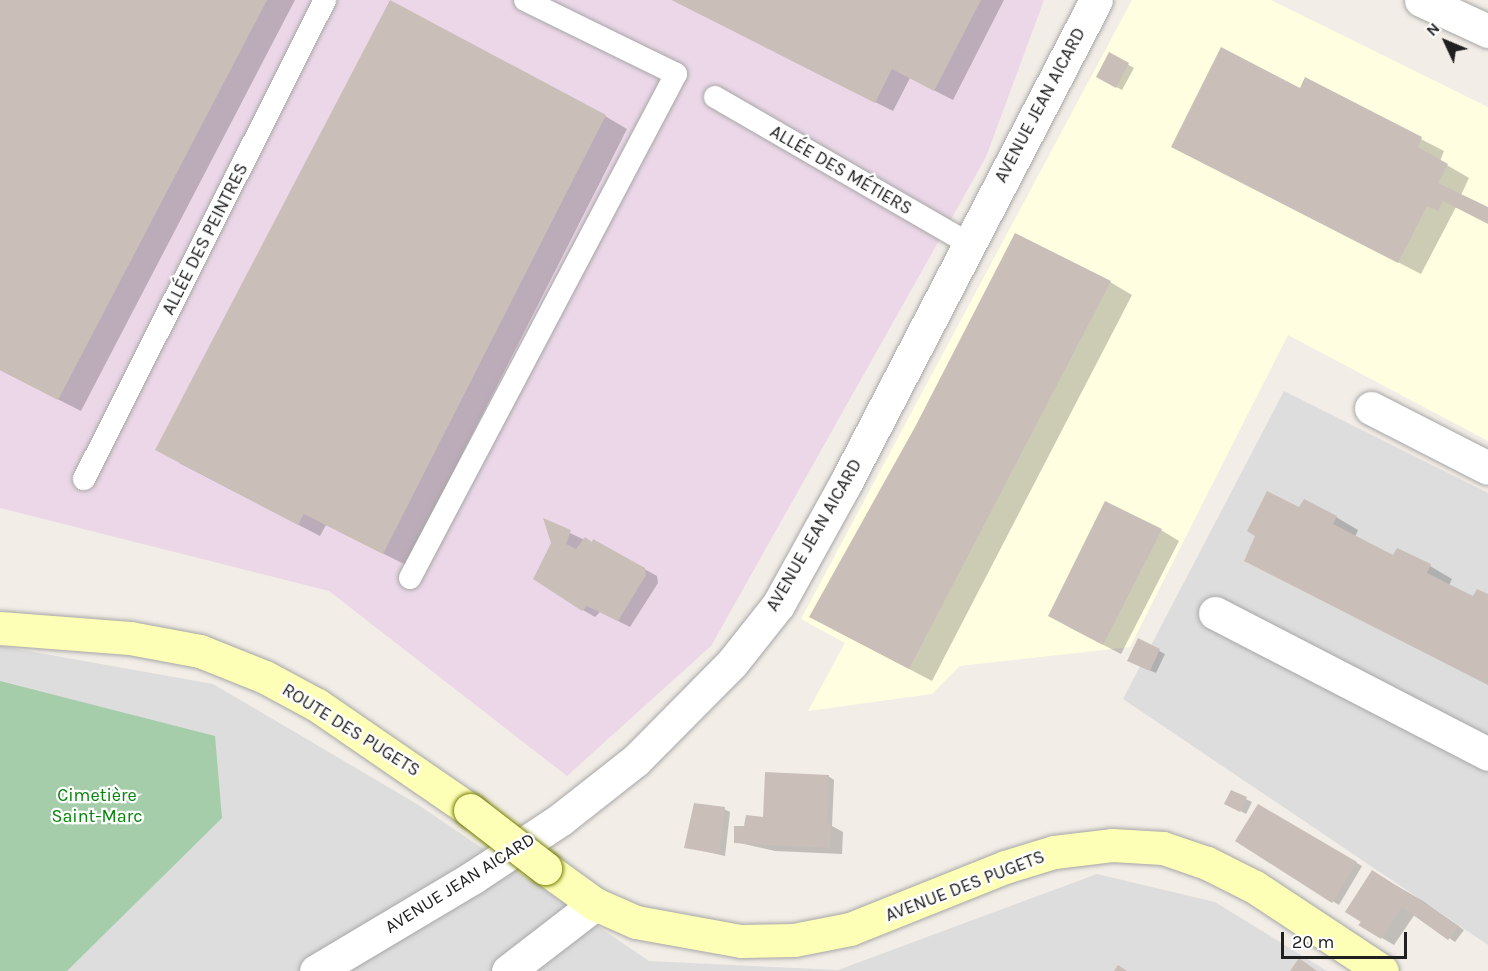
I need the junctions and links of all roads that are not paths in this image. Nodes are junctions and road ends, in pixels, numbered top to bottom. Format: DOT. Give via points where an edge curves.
graph roads {
  1 [pos="325,0"];
  2 [pos="525,0"];
  3 [pos="1421,0"];
  4 [pos="1095,1"];
  5 [pos="1488,31"];
  6 [pos="715,97"];
  7 [pos="968,243"];
  8 [pos="1371,408"];
  9 [pos="1488,468"];
  10 [pos="84,479"];
  11 [pos="410,578"];
  12 [pos="1215,613"];
  13 [pos="0,628"];
  14 [pos="1488,754"];
  15 [pos="596,904"];
  16 [pos="316,971"];
  17 [pos="508,971"];
  18 [pos="1382,971"];
  1 -- 10 [label="lane, ALLÉE DES PEINTRES"];
  2 -- 11 [label="lane" via="676,74"];
  3 -- 5 [label="street"];
  4 -- 7 [label="street, AVENUE JEAN AICARD"];
  6 -- 7 [label="lane, ALLÉE DES MÉTIERS"];
  7 -- 16 [label="street, AVENUE JEAN AICARD" via="844,486 783,595 732,663 636,759 561,819 472,878"];
  8 -- 9 [label="street"];
  12 -- 14 [label="street"];
  13 -- 15 [label="main road, ROUTE DES PUGETS, bridge" via="130,638 200,651 265,677 317,705 470,810"];
  15 -- 17 [label="street"];
  15 -- 18 [label="main road, AVENUE DES PUGETS" via="636,922 687,934 741,941 794,940 850,929 1005,867 1054,852 1112,844 1163,848 1207,863 1256,887"];
}
